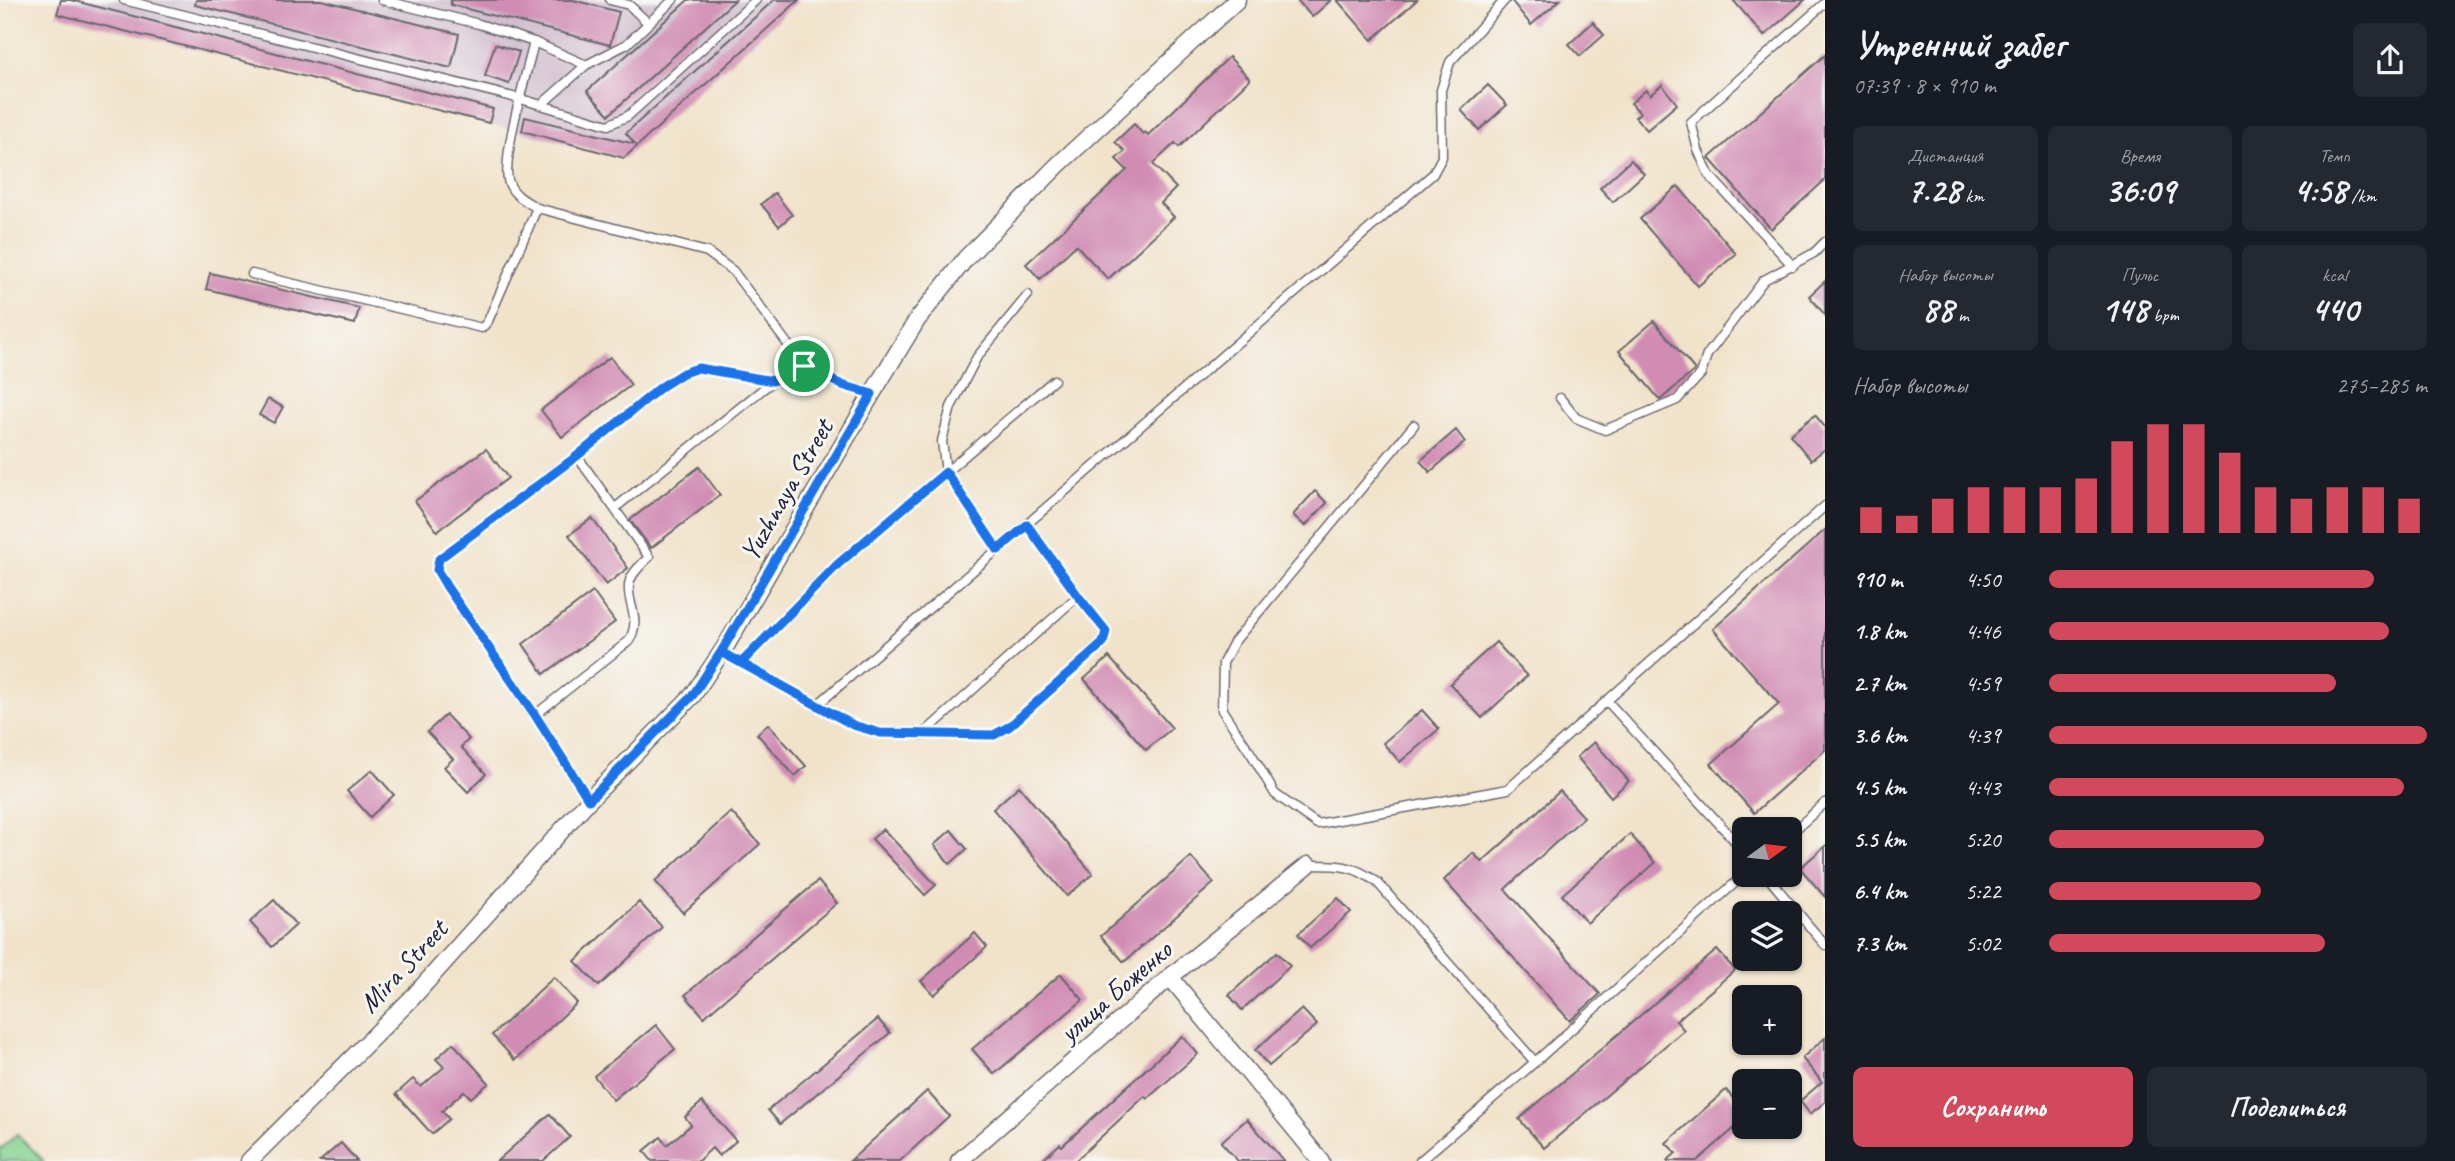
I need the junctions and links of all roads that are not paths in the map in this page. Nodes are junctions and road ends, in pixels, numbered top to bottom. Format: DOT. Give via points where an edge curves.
graph roads {
  1 [pos="124,0"];
  2 [pos="382,0"];
  3 [pos="610,0"];
  4 [pos="673,0"];
  5 [pos="756,0"];
  6 [pos="1237,0"];
  7 [pos="1505,0"];
  8 [pos="629,2"];
  9 [pos="1825,3"];
  10 [pos="648,23"];
  11 [pos="534,42"];
  12 [pos="586,65"];
  13 [pos="521,99"];
  14 [pos="541,105"];
  15 [pos="537,208"];
  16 [pos="1825,242"];
  17 [pos="1793,266"];
  18 [pos="252,274"];
  19 [pos="1028,295"];
  20 [pos="804,366"];
  21 [pos="1054,380"];
  22 [pos="773,381"];
  23 [pos="872,394"];
  24 [pos="1560,398"];
  25 [pos="1415,425"];
  26 [pos="577,456"];
  27 [pos="946,472"];
  28 [pos="1825,506"];
  29 [pos="615,508"];
  30 [pos="1027,525"];
  31 [pos="998,550"];
  32 [pos="1078,596"];
  33 [pos="721,652"];
  34 [pos="741,663"];
  35 [pos="1608,702"];
  36 [pos="816,706"];
  37 [pos="535,715"];
  38 [pos="922,736"];
  39 [pos="589,800"];
  40 [pos="1825,803"];
  41 [pos="1802,823"];
  42 [pos="1732,838"];
  43 [pos="1308,864"];
  44 [pos="1732,886"];
  45 [pos="1776,887"];
  46 [pos="1825,945"];
  47 [pos="1170,977"];
  48 [pos="1535,1062"];
  49 [pos="249,1161"];
  50 [pos="959,1161"];
  51 [pos="1321,1161"];
  52 [pos="1420,1161"];
  1 -- 13 [label="lane"];
  2 -- 11 [label="lane"];
  3 -- 8 [label="lane"];
  4 -- 10 [label="lane"];
  5 -- 14 [label="lane" via="628,116 608,125"];
  6 -- 23 [label="street, Yuzhnaya Street" via="1058,165 966,258 917,320"];
  7 -- 30 [label="lane" via="1450,62 1441,90 1442,157 1433,174"];
  8 -- 10 [label="lane"];
  9 -- 17 [label="lane" via="1691,122 1709,175"];
  10 -- 12 [label="lane" via="627,44"];
  11 -- 12 [label="lane"];
  11 -- 13 [label="lane"];
  12 -- 14 [label="lane"];
  13 -- 14 [label="lane"];
  13 -- 15 [label="lane" via="508,181 517,196"];
  15 -- 18 [label="lane" via="482,328"];
  15 -- 20 [label="lane" via="707,252 733,271"];
  16 -- 17 [label="lane"];
  17 -- 24 [label="lane" via="1764,280 1707,355 1701,374 1677,400 1605,430 1576,418"];
  19 -- 27 [label="lane" via="977,357 951,407 942,441"];
  20 -- 22 [label="lane"];
  20 -- 23 [label="lane"];
  21 -- 27 [label="lane"];
  22 -- 26 [label="lane" via="698,368 683,373"];
  22 -- 29 [label="lane"];
  23 -- 33 [label="street, Yuzhnaya Street"];
  25 -- 35 [label="lane" via="1234,642 1223,663 1222,710 1275,794 1317,824 1508,789"];
  26 -- 29 [label="lane"];
  26 -- 37 [label="lane" via="439,559 437,570"];
  27 -- 31 [label="lane"];
  27 -- 34 [label="lane" via="838,564"];
  28 -- 35 [label="lane"];
  29 -- 37 [label="lane" via="649,556 629,585 634,632 629,641"];
  30 -- 31 [label="lane"];
  30 -- 32 [label="lane"];
  31 -- 36 [label="lane"];
  32 -- 38 [label="lane"];
  32 -- 38 [label="lane" via="1106,631 1103,643 1083,662 994,735"];
  33 -- 34 [label="lane"];
  33 -- 39 [label="street, Yuzhnaya Street" via="693,695"];
  34 -- 36 [label="lane"];
  35 -- 42 [label="lane"];
  36 -- 38 [label="lane" via="880,733"];
  37 -- 39 [label="lane"];
  39 -- 49 [label="street, Mira Street" via="413,997"];
  40 -- 41 [label="lane"];
  43 -- 47 [label="street, улица Боженко"];
  43 -- 48 [label="lane" via="1342,865 1377,882"];
  44 -- 48 [label="lane"];
  45 -- 46 [label="lane"];
  47 -- 50 [label="street, улица Боженко"];
  47 -- 51 [label="street"];
  48 -- 52 [label="lane"];
}
